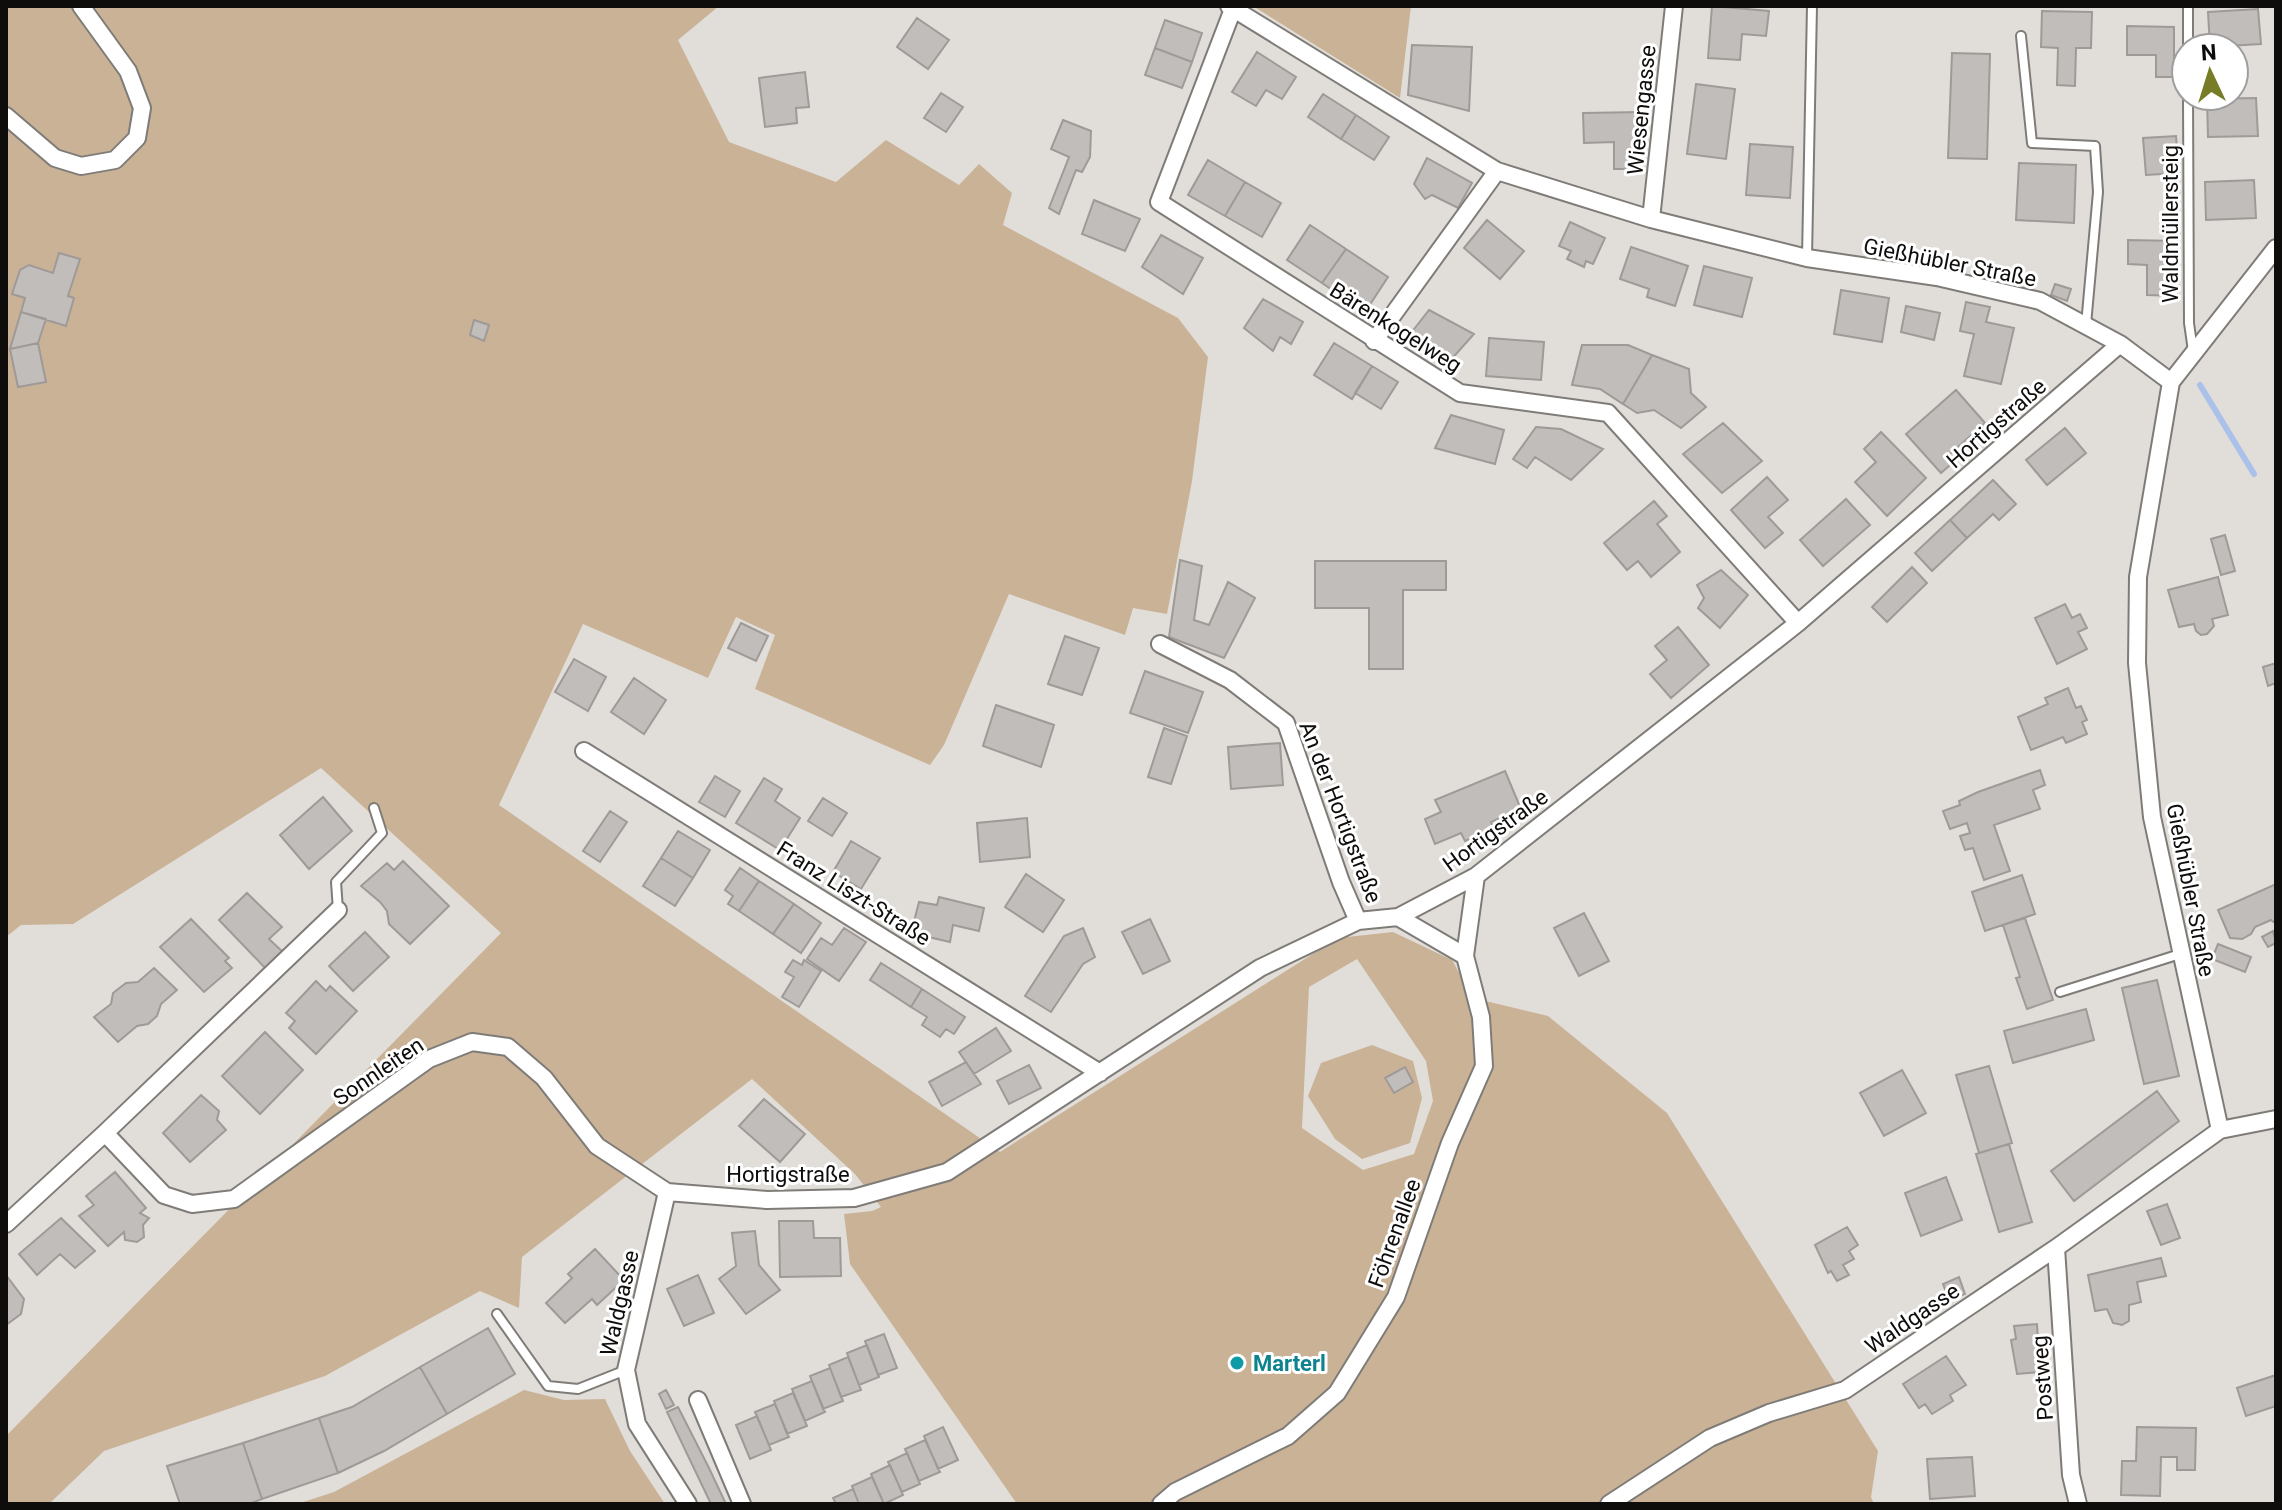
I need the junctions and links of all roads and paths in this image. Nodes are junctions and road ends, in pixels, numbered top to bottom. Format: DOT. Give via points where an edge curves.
graph roads {
  1 [pos="81,6"];
  2 [pos="1674,6"];
  3 [pos="1812,6"];
  4 [pos="2188,6"];
  5 [pos="1231,8"];
  6 [pos="2188,32"];
  7 [pos="2021,36"];
  8 [pos="2188,112"];
  9 [pos="6,116"];
  10 [pos="1497,171"];
  11 [pos="1651,219"];
  12 [pos="2276,248"];
  13 [pos="1807,258"];
  14 [pos="2086,326"];
  15 [pos="1374,341"];
  16 [pos="2120,344"];
  17 [pos="2193,352"];
  18 [pos="2171,382"];
  19 [pos="1798,623"];
  20 [pos="1160,644"];
  21 [pos="584,751"];
  22 [pos="374,808"];
  23 [pos="1476,876"];
  24 [pos="338,910"];
  25 [pos="1398,917"];
  26 [pos="1358,921"];
  27 [pos="2180,954"];
  28 [pos="1465,956"];
  29 [pos="2060,992"];
  30 [pos="1100,1073"];
  31 [pos="2276,1119"];
  32 [pos="2220,1130"];
  33 [pos="105,1133"];
  34 [pos="667,1192"];
  35 [pos="6,1224"];
  36 [pos="2056,1248"];
  37 [pos="497,1314"];
  38 [pos="626,1370"];
  39 [pos="698,1400"];
  40 [pos="688,1504"];
  41 [pos="742,1504"];
  42 [pos="1161,1504"];
  43 [pos="1609,1504"];
  44 [pos="2078,1504"];
  1 -- 9 [label="street" via="128,71 142,108 137,138 115,160 81,166 55,158"];
  2 -- 11 [label="street, Wiesengasse"];
  3 -- 13 [label="lane"];
  4 -- 6 [label="lane"];
  5 -- 10 [label="street, Gießhübler Straße"];
  5 -- 15 [label="street, Bärenkogelweg" via="1159,202"];
  7 -- 14 [label="lane" via="2032,143 2095,146 2098,192"];
  8 -- 17 [label="lane, Waldmüllersteig"];
  10 -- 11 [label="street, Gießhübler Straße"];
  10 -- 15 [label="street"];
  11 -- 13 [label="street, Gießhübler Straße"];
  12 -- 17 [label="street"];
  13 -- 14 [label="street, Gießhübler Straße" via="1937,277 2040,301"];
  14 -- 16 [label="street, Gießhübler Straße"];
  15 -- 19 [label="street, Bärenkogelweg" via="1460,393 1608,413"];
  16 -- 18 [label="street, Gießhübler Straße"];
  16 -- 19 [label="street, Hortigstraße"];
  17 -- 18 [label="street"];
  18 -- 27 [label="street, Gießhübler Straße" via="2138,577 2137,663 2152,817"];
  19 -- 23 [label="street, Hortigstraße"];
  20 -- 26 [label="street, An der Hortigstraße" via="1230,680 1286,723"];
  21 -- 30 [label="street, Franz Liszt-Straße"];
  22 -- 24 [label="lane" via="382,833 336,882"];
  23 -- 25 [label="street, Hortigstraße"];
  23 -- 28 [label="street, Föhrenallee"];
  24 -- 33 [label="street"];
  25 -- 26 [label="street, Hortigstraße"];
  25 -- 28 [label="street"];
  26 -- 30 [label="street, Hortigstraße" via="1260,968"];
  27 -- 29 [label="lane"];
  27 -- 32 [label="street, Gießhübler Straße"];
  28 -- 42 [label="street, Föhrenallee" via="1481,1017 1484,1066 1450,1143 1396,1297 1337,1393 1288,1436"];
  30 -- 34 [label="street, Hortigstraße" via="947,1172 854,1198 767,1200"];
  31 -- 32 [label="street"];
  32 -- 36 [label="street, Waldgasse"];
  33 -- 34 [label="street, Sonnleiten" via="164,1195 192,1204 234,1199 429,1059 472,1042 508,1047 544,1078 597,1146"];
  33 -- 35 [label="street"];
  34 -- 38 [label="street, Waldgasse"];
  36 -- 43 [label="street, Waldgasse" via="1845,1390 1710,1438"];
  36 -- 44 [label="street, Postweg" via="2071,1475"];
  37 -- 38 [label="lane" via="548,1386 578,1389"];
  38 -- 40 [label="street, Waldgasse" via="637,1424"];
  39 -- 41 [label="street"];
}
